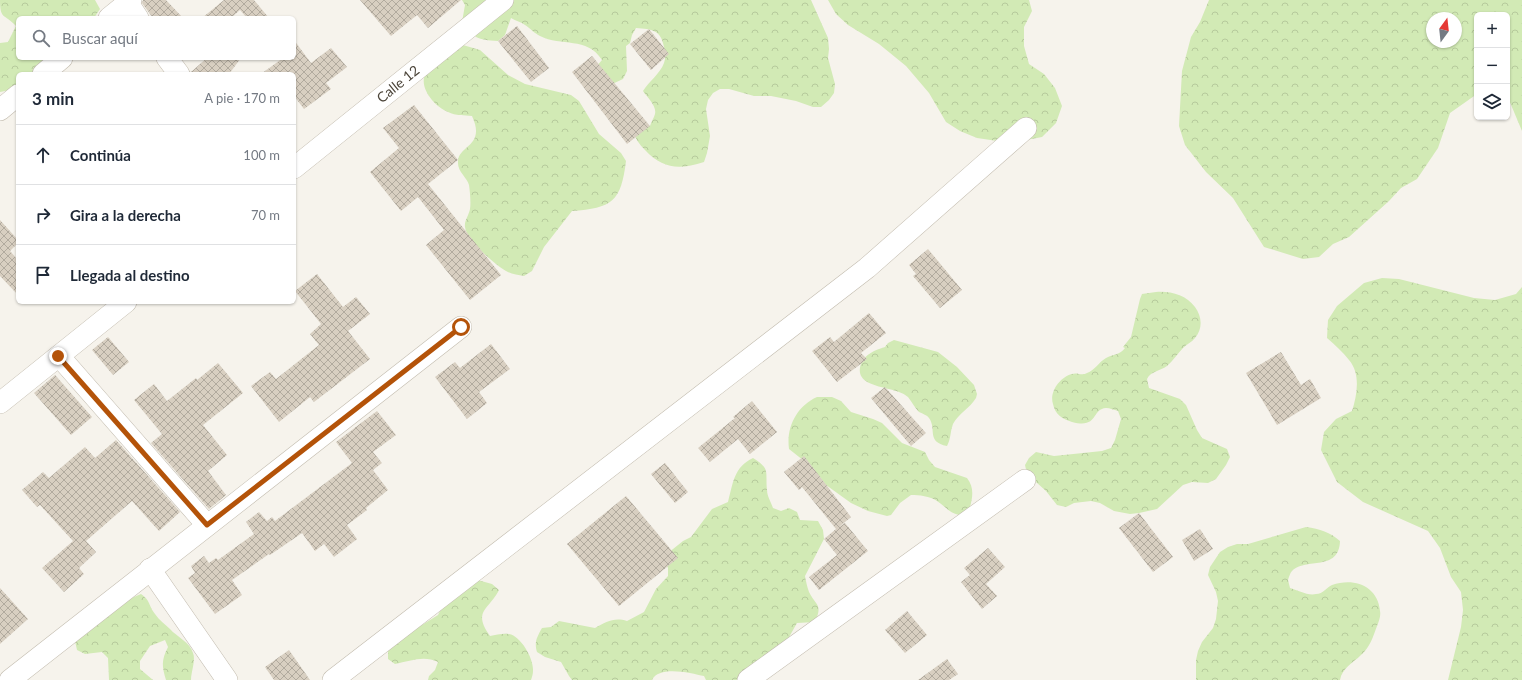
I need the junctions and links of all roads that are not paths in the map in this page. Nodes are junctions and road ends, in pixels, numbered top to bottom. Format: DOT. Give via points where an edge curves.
graph roads {
  1 [pos="503,0"];
  2 [pos="130,5"];
  3 [pos="112,16"];
  4 [pos="60,60"];
  5 [pos="168,60"];
  6 [pos="45,72"];
  7 [pos="178,72"];
  8 [pos="16,97"];
  9 [pos="0,110"];
  10 [pos="1026,128"];
  11 [pos="296,166"];
  12 [pos="123,304"];
  13 [pos="461,327"];
  14 [pos="58,356"];
  15 [pos="0,403"];
  16 [pos="1025,480"];
  17 [pos="207,525"];
  18 [pos="150,569"];
  19 [pos="10,680"];
  20 [pos="227,680"];
  21 [pos="333,680"];
  22 [pos="748,680"];
  1 -- 11 [label="street, Calle 12"];
  2 -- 3 [label="street"];
  4 -- 6 [label="street"];
  5 -- 7 [label="street"];
  8 -- 9 [label="street"];
  10 -- 21 [label="street" via="867,268"];
  12 -- 14 [label="street"];
  13 -- 17 [label="street"];
  14 -- 15 [label="street"];
  14 -- 17 [label="street"];
  16 -- 22 [label="street"];
  17 -- 18 [label="street"];
  18 -- 19 [label="street"];
  18 -- 20 [label="street"];
}
